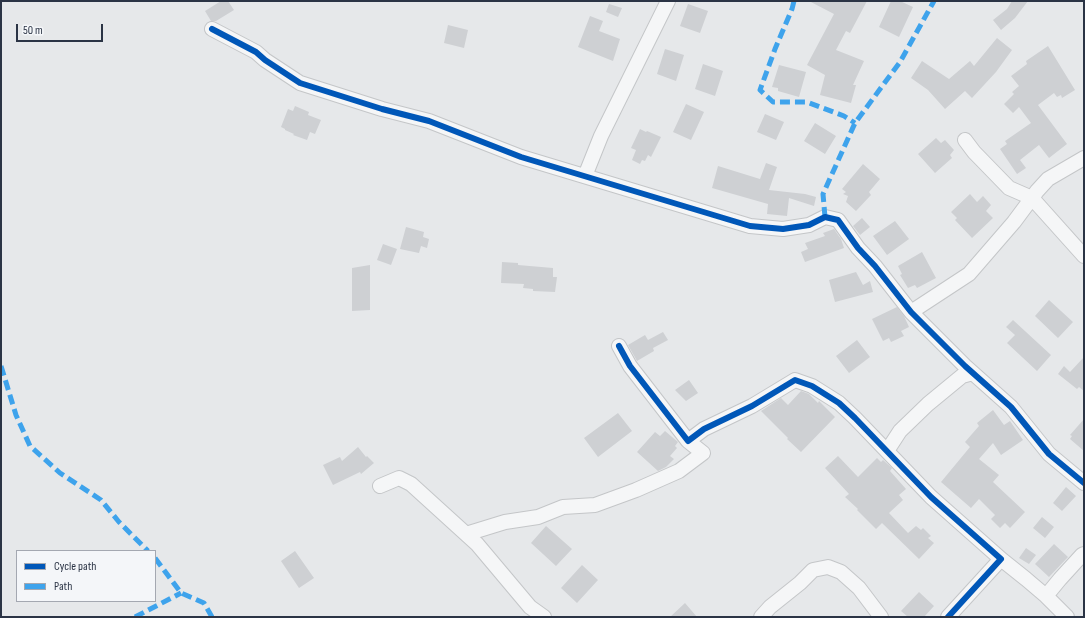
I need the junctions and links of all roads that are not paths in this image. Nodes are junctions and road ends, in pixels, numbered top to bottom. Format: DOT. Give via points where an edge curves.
graph roads {
  1 [pos="668,1"];
  2 [pos="212,29"];
  3 [pos="965,140"];
  4 [pos="1084,158"];
  5 [pos="585,176"];
  6 [pos="1032,198"];
  7 [pos="1084,256"];
  8 [pos="912,312"];
  9 [pos="619,346"];
  10 [pos="973,373"];
  11 [pos="688,440"];
  12 [pos="887,451"];
  13 [pos="1084,483"];
  14 [pos="380,486"];
  15 [pos="466,534"];
  16 [pos="1084,554"];
  17 [pos="1001,559"];
  18 [pos="1046,596"];
  19 [pos="544,617"];
  20 [pos="761,617"];
  21 [pos="881,617"];
  22 [pos="948,617"];
  23 [pos="1067,617"];
  1 -- 5 [label="street" via="600,136"];
  2 -- 5 [label="street" via="256,52 300,83 382,109 429,120 521,157"];
  3 -- 6 [label="street" via="1009,188"];
  4 -- 6 [label="street" via="1048,179"];
  5 -- 8 [label="street" via="750,226 783,229 809,225 825,217 838,220"];
  6 -- 7 [label="street"];
  6 -- 8 [label="street" via="968,274"];
  8 -- 10 [label="street"];
  9 -- 11 [label="street" via="630,366"];
  10 -- 12 [label="street" via="962,376 928,404 900,431"];
  10 -- 13 [label="street" via="1011,407 1049,454"];
  11 -- 12 [label="street" via="795,380 812,386 839,403"];
  11 -- 15 [label="street" via="703,453 679,471 636,490 595,505 563,507 538,517 506,522"];
  12 -- 17 [label="street" via="931,497"];
  14 -- 15 [label="street" via="399,478 412,484"];
  15 -- 19 [label="street" via="530,607"];
  16 -- 18 [label="street"];
  17 -- 18 [label="street"];
  17 -- 22 [label="street"];
  18 -- 23 [label="street"];
  20 -- 21 [label="street" via="813,570 828,567 841,572 858,588"];
}
